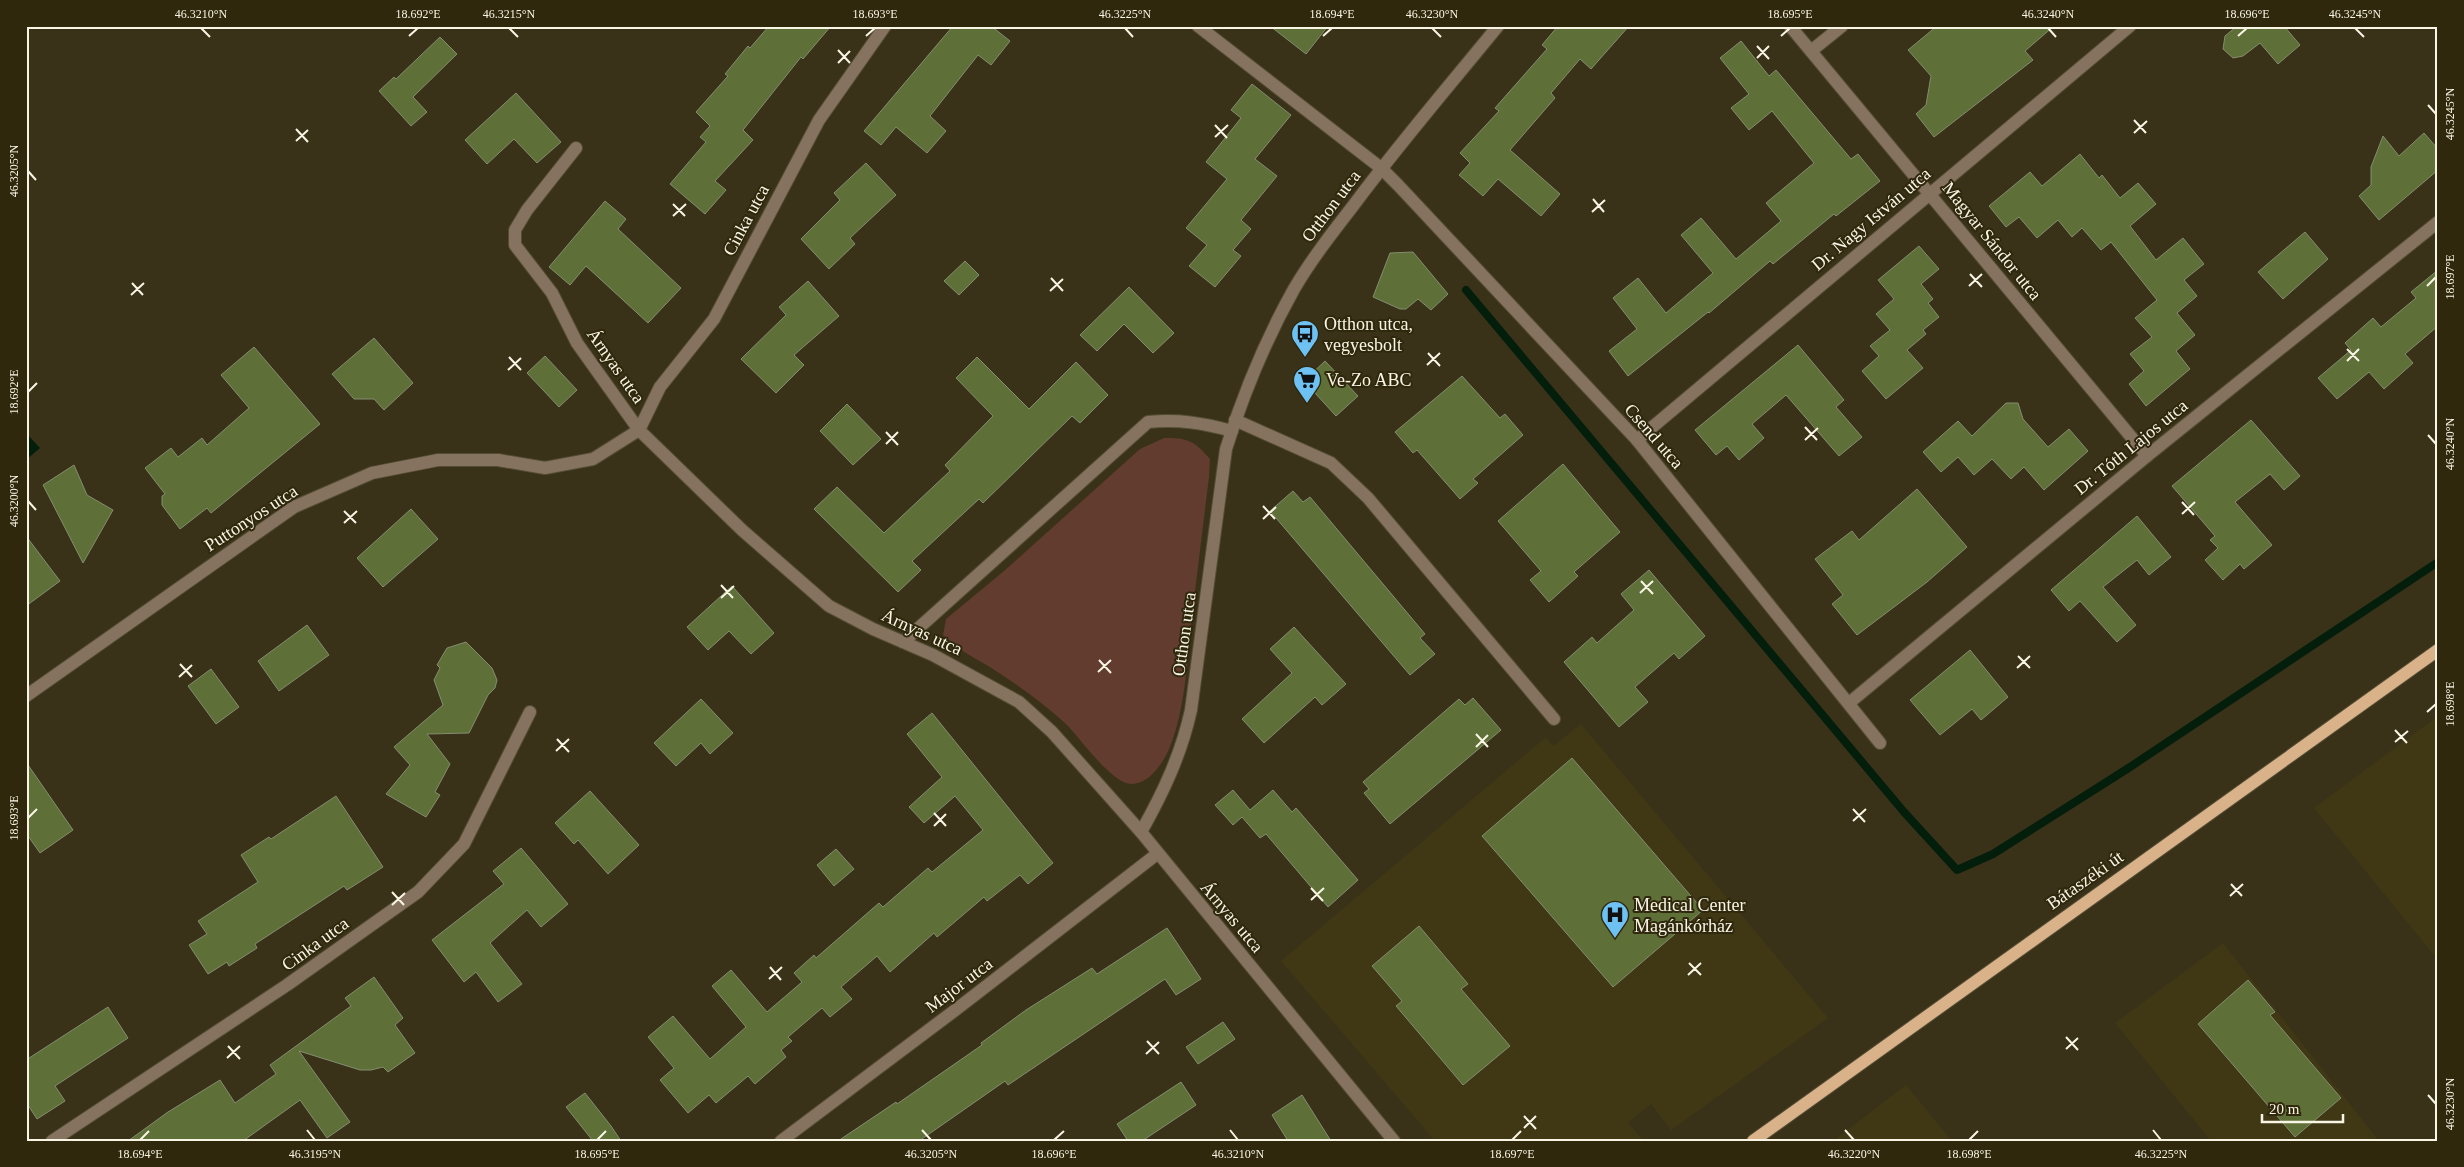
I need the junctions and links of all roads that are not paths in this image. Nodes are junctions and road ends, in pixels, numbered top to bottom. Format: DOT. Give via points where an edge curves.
graph roads {
  1 [pos="885,26"];
  2 [pos="1198,26"];
  3 [pos="1498,26"];
  4 [pos="1790,26"];
  5 [pos="1842,26"];
  6 [pos="2130,26"];
  7 [pos="1811,51"];
  8 [pos="576,148"];
  9 [pos="1381,168"];
  10 [pos="1930,192"];
  11 [pos="2438,222"];
  12 [pos="1234,426"];
  13 [pos="639,430"];
  14 [pos="1637,440"];
  15 [pos="2146,456"];
  16 [pos="903,642"];
  17 [pos="2438,650"];
  18 [pos="26,696"];
  19 [pos="1849,703"];
  20 [pos="530,712"];
  21 [pos="1554,719"];
  22 [pos="1880,743"];
  23 [pos="1141,832"];
  24 [pos="1157,854"];
  25 [pos="52,1141"];
  26 [pos="781,1141"];
  27 [pos="1394,1141"];
  28 [pos="1754,1141"];
  1 -- 13 [label="street, Cinka utca" via="819,120 714,318 660,387"];
  2 -- 9 [label="street, Csend utca"];
  3 -- 9 [label="street, Otthon utca"];
  4 -- 7 [label="street, Magyar Sándor utca"];
  5 -- 7 [label="street"];
  6 -- 10 [label="street, Dr. Nagy István utca"];
  7 -- 10 [label="street, Magyar Sándor utca"];
  8 -- 13 [label="street, Árnyas utca" via="527,210 515,230 515,245 552,293 577,343"];
  9 -- 12 [label="street, Otthon utca" via="1294,289"];
  9 -- 14 [label="street, Csend utca"];
  10 -- 14 [label="street, Dr. Nagy István utca"];
  10 -- 15 [label="street, Magyar Sándor utca"];
  11 -- 15 [label="street, Dr. Tóth Lajos utca"];
  12 -- 16 [label="street" via="1171,420 1148,422"];
  12 -- 21 [label="street" via="1331,462 1368,498"];
  12 -- 23 [label="street, Otthon utca" via="1226,449 1185,740 1166,788"];
  13 -- 16 [label="street, Árnyas utca" via="742,530 828,606"];
  13 -- 18 [label="street, Puttonyos utca" via="593,459 545,468 498,460 438,460 372,473 294,507"];
  14 -- 19 [label="street, Csend utca"];
  15 -- 19 [label="street, Dr. Tóth Lajos utca"];
  16 -- 23 [label="street, Árnyas utca" via="1018,702 1052,732"];
  17 -- 28 [label="main road, Bátaszéki út"];
  19 -- 22 [label="street, Csend utca"];
  20 -- 25 [label="street, Cinka utca" via="464,844 418,892 287,985"];
  23 -- 24 [label="street, Árnyas utca"];
  24 -- 26 [label="street, Major utca"];
  24 -- 27 [label="street, Árnyas utca"];
}
